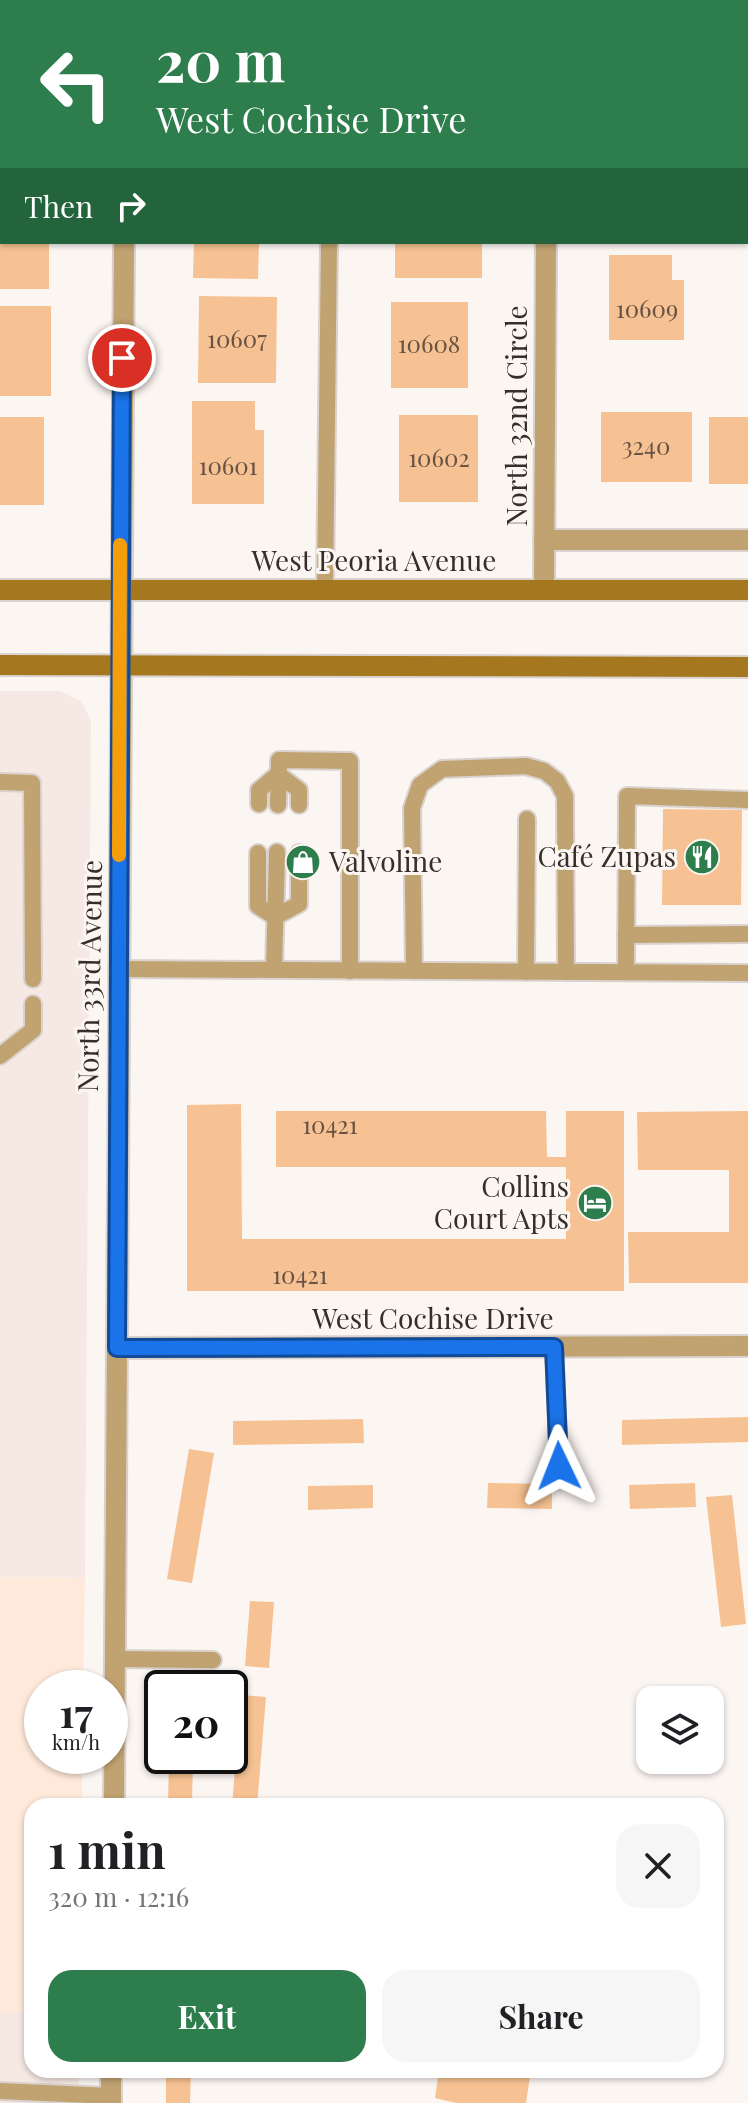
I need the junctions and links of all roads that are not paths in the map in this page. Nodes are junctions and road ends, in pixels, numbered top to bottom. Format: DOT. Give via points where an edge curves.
graph roads {
  1 [pos="124,244"];
  2 [pos="329,244"];
  3 [pos="546,244"];
  4 [pos="544,540"];
  5 [pos="748,540"];
  6 [pos="120,588"];
  7 [pos="325,588"];
  8 [pos="544,589"];
  9 [pos="0,590"];
  10 [pos="748,590"];
  11 [pos="0,665"];
  12 [pos="121,665"];
  13 [pos="748,667"];
  14 [pos="278,774"];
  15 [pos="0,782"];
  16 [pos="748,800"];
  17 [pos="259,804"];
  18 [pos="278,805"];
  19 [pos="299,805"];
  20 [pos="527,819"];
  21 [pos="277,852"];
  22 [pos="258,853"];
  23 [pos="299,853"];
  24 [pos="275,917"];
  25 [pos="748,934"];
  26 [pos="626,935"];
  27 [pos="117,969"];
  28 [pos="274,970"];
  29 [pos="350,971"];
  30 [pos="414,971"];
  31 [pos="526,972"];
  32 [pos="566,972"];
  33 [pos="626,972"];
  34 [pos="748,973"];
  35 [pos="33,979"];
  36 [pos="33,1004"];
  37 [pos="0,1056"];
  38 [pos="748,1346"];
  39 [pos="554,1347"];
  40 [pos="117,1348"];
  41 [pos="559,1466"];
  42 [pos="115,1659"];
  43 [pos="213,1660"];
  44 [pos="114,1798"];
  45 [pos="111,2078"];
  46 [pos="0,2091"];
  47 [pos="111,2099"];
  1 -- 6 [label="street, North 33rd Avenue"];
  2 -- 7 [label="lane"];
  3 -- 4 [label="street, North 32nd Circle"];
  4 -- 5 [label="street"];
  4 -- 8 [label="street, North 32nd Circle"];
  6 -- 7 [label="main road, West Peoria Avenue"];
  6 -- 9 [label="main road, West Peoria Avenue"];
  6 -- 12 [label="street, North 33rd Avenue"];
  7 -- 8 [label="main road, West Peoria Avenue"];
  8 -- 10 [label="main road, West Peoria Avenue"];
  11 -- 12 [label="main road"];
  12 -- 13 [label="main road"];
  12 -- 27 [label="street, North 33rd Avenue"];
  14 -- 17 [label="lane" via="259,790"];
  14 -- 18 [label="lane"];
  14 -- 19 [label="lane" via="299,790"];
  14 -- 29 [label="lane" via="279,760 350,761"];
  15 -- 35 [label="lane" via="32,783"];
  16 -- 26 [label="lane" via="627,796"];
  20 -- 31 [label="lane"];
  21 -- 24 [label="lane"];
  22 -- 24 [label="lane" via="258,906"];
  23 -- 24 [label="lane" via="299,904"];
  24 -- 28 [label="lane"];
  25 -- 26 [label="lane"];
  26 -- 33 [label="lane"];
  27 -- 28 [label="lane"];
  27 -- 40 [label="street, North 33rd Avenue"];
  28 -- 29 [label="lane"];
  29 -- 30 [label="lane"];
  30 -- 31 [label="lane"];
  30 -- 32 [label="lane" via="412,808 420,785 442,769 526,766 557,781 565,796"];
  31 -- 32 [label="lane"];
  32 -- 33 [label="lane"];
  33 -- 34 [label="lane"];
  36 -- 37 [label="lane" via="33,1030"];
  38 -- 39 [label="street, West Cochise Drive"];
  39 -- 40 [label="street, West Cochise Drive"];
  39 -- 41 [label="lane"];
  40 -- 42 [label="street, North 33rd Avenue"];
  42 -- 43 [label="lane"];
  42 -- 44 [label="street, North 33rd Avenue"];
  45 -- 47 [label="street"];
  46 -- 47 [label="lane"];
}
